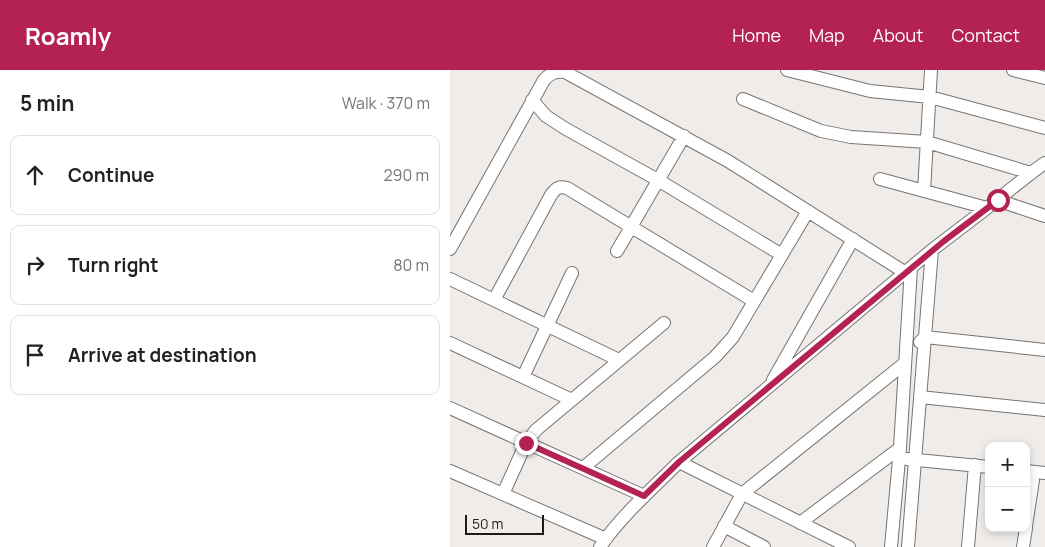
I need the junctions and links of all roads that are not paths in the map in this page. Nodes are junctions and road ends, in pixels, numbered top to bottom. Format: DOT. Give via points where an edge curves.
graph roads {
  1 [pos="787,70"];
  2 [pos="931,70"];
  3 [pos="1013,70"];
  4 [pos="1045,78"];
  5 [pos="930,97"];
  6 [pos="743,99"];
  7 [pos="532,100"];
  8 [pos="1045,128"];
  9 [pos="684,136"];
  10 [pos="927,142"];
  11 [pos="1045,163"];
  12 [pos="1031,172"];
  13 [pos="880,179"];
  14 [pos="658,180"];
  15 [pos="924,191"];
  16 [pos="998,200"];
  17 [pos="987,208"];
  18 [pos="808,211"];
  19 [pos="1045,216"];
  20 [pos="632,226"];
  21 [pos="853,239"];
  22 [pos="450,249"];
  23 [pos="932,250"];
  24 [pos="617,251"];
  25 [pos="782,255"];
  26 [pos="909,270"];
  27 [pos="572,273"];
  28 [pos="450,280"];
  29 [pos="494,300"];
  30 [pos="754,301"];
  31 [pos="664,323"];
  32 [pos="547,326"];
  33 [pos="925,338"];
  34 [pos="450,343"];
  35 [pos="1045,350"];
  36 [pos="906,359"];
  37 [pos="619,360"];
  38 [pos="523,377"];
  39 [pos="770,387"];
  40 [pos="920,397"];
  41 [pos="572,400"];
  42 [pos="450,408"];
  43 [pos="1045,410"];
  44 [pos="526,443"];
  45 [pos="900,453"];
  46 [pos="916,458"];
  47 [pos="679,462"];
  48 [pos="975,465"];
  49 [pos="985,466"];
  50 [pos="582,468"];
  51 [pos="450,471"];
  52 [pos="1045,473"];
  53 [pos="1030,476"];
  54 [pos="503,494"];
  55 [pos="742,494"];
  56 [pos="644,496"];
  57 [pos="800,522"];
  58 [pos="724,526"];
  59 [pos="1025,532"];
  60 [pos="603,543"];
  61 [pos="713,547"];
  62 [pos="764,547"];
  63 [pos="849,547"];
  64 [pos="891,547"];
  65 [pos="908,547"];
  66 [pos="968,547"];
  67 [pos="1023,547"];
  1 -- 5 [label="street" via="870,91"];
  2 -- 5 [label="street"];
  3 -- 4 [label="street"];
  5 -- 8 [label="street"];
  5 -- 10 [label="street"];
  6 -- 10 [label="street" via="821,131 851,137"];
  7 -- 9 [label="street" via="549,74 565,72"];
  7 -- 14 [label="street" via="546,116 560,125"];
  7 -- 22 [label="street"];
  9 -- 14 [label="street"];
  9 -- 18 [label="street"];
  10 -- 12 [label="street"];
  10 -- 15 [label="street"];
  11 -- 12 [label="street"];
  12 -- 16 [label="street"];
  13 -- 15 [label="street"];
  14 -- 20 [label="street"];
  14 -- 25 [label="street"];
  15 -- 17 [label="street"];
  16 -- 17 [label="street"];
  16 -- 19 [label="street"];
  17 -- 23 [label="street"];
  18 -- 21 [label="street"];
  18 -- 25 [label="street"];
  20 -- 24 [label="street"];
  20 -- 29 [label="street" via="567,188 556,189"];
  20 -- 30 [label="street"];
  21 -- 26 [label="street"];
  21 -- 39 [label="street"];
  23 -- 26 [label="street"];
  23 -- 33 [label="street"];
  25 -- 30 [label="street"];
  26 -- 36 [label="street"];
  26 -- 39 [label="street"];
  27 -- 32 [label="street"];
  28 -- 29 [label="street"];
  29 -- 32 [label="street"];
  30 -- 50 [label="street" via="733,337 715,357"];
  31 -- 37 [label="street"];
  32 -- 37 [label="street"];
  32 -- 38 [label="street"];
  33 -- 35 [label="street"];
  33 -- 36 [label="street"];
  33 -- 40 [label="street"];
  34 -- 38 [label="street"];
  36 -- 45 [label="street"];
  36 -- 55 [label="street"];
  37 -- 41 [label="street"];
  38 -- 41 [label="street"];
  39 -- 47 [label="street"];
  40 -- 43 [label="street"];
  40 -- 46 [label="street"];
  41 -- 44 [label="street" via="536,430"];
  42 -- 44 [label="street"];
  44 -- 50 [label="street"];
  44 -- 54 [label="street"];
  45 -- 46 [label="street"];
  45 -- 57 [label="street" via="885,459"];
  45 -- 64 [label="street"];
  46 -- 48 [label="street"];
  46 -- 65 [label="street"];
  47 -- 55 [label="street"];
  47 -- 56 [label="street"];
  48 -- 49 [label="street"];
  48 -- 66 [label="street"];
  50 -- 56 [label="street"];
  51 -- 54 [label="street"];
  52 -- 53 [label="street"];
  54 -- 60 [label="street"];
  55 -- 57 [label="street"];
  55 -- 58 [label="street"];
  56 -- 60 [label="street"];
  57 -- 63 [label="street"];
  58 -- 61 [label="street"];
  58 -- 62 [label="street"];
  59 -- 67 [label="street"];
}
